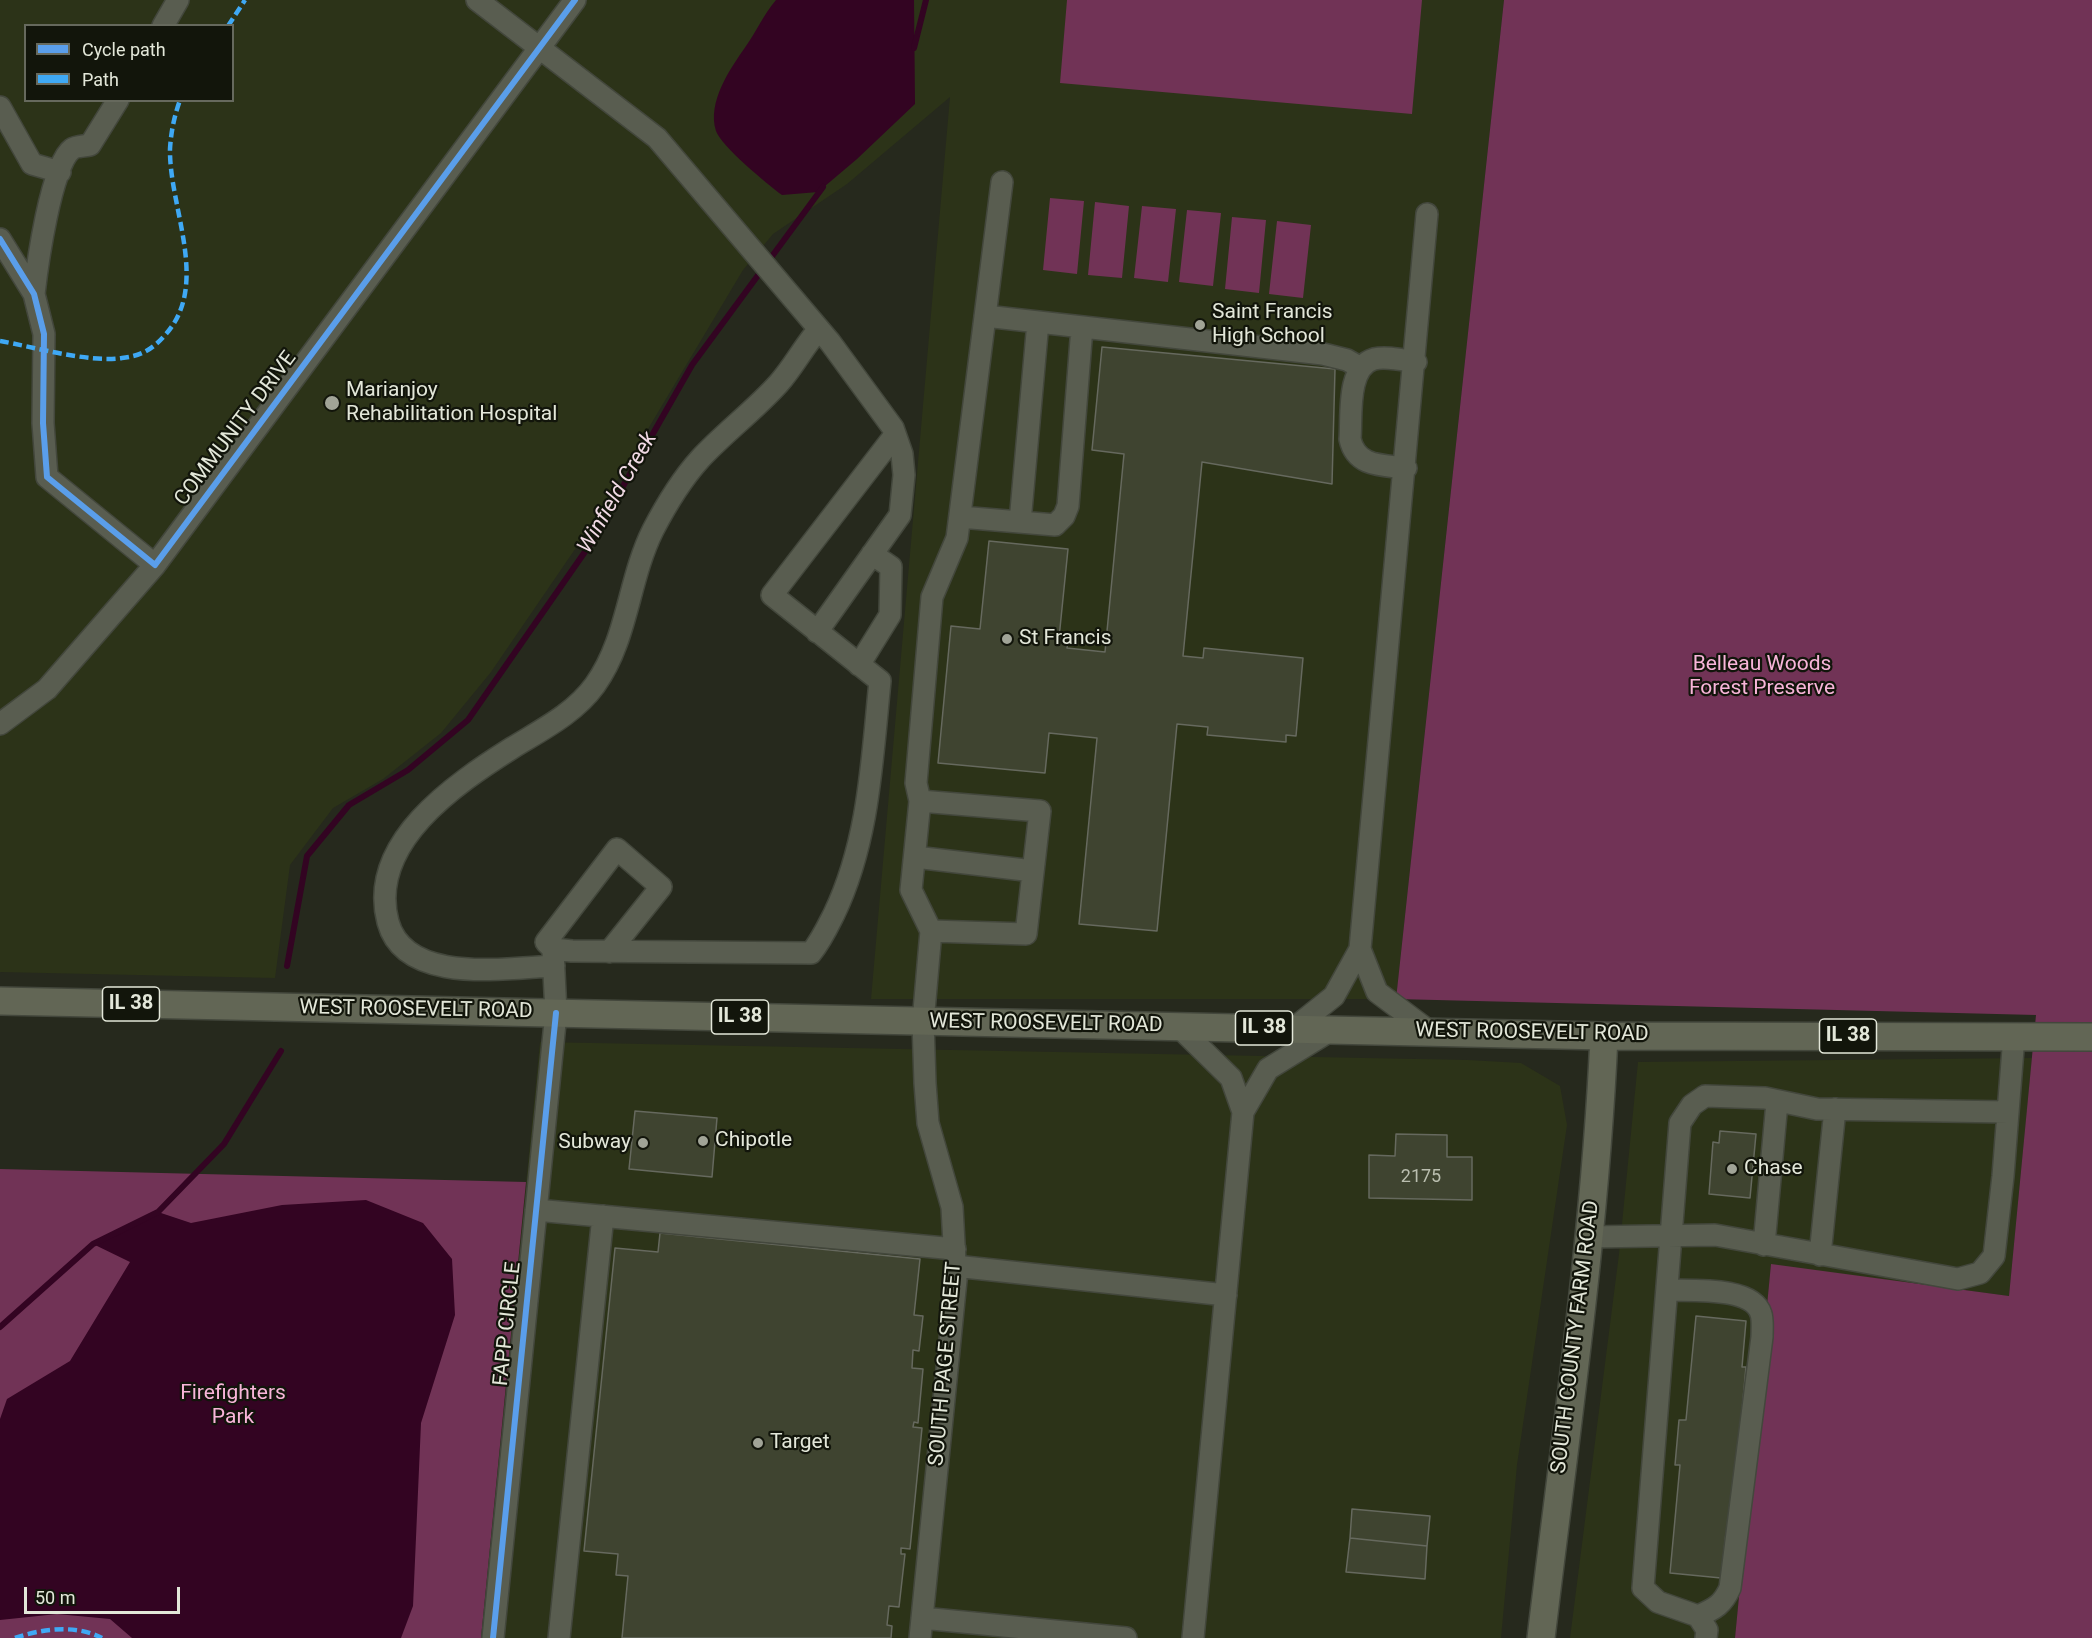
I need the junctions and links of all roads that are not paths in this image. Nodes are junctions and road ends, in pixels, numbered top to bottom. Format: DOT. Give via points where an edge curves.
graph roads {
  1 [pos="178,0"];
  2 [pos="477,0"];
  3 [pos="575,0"];
  4 [pos="164,24"];
  5 [pos="539,46"];
  6 [pos="117,102"];
  7 [pos="0,108"];
  8 [pos="60,172"];
  9 [pos="1002,182"];
  10 [pos="1427,214"];
  11 [pos="0,239"];
  12 [pos="34,294"];
  13 [pos="985,316"];
  14 [pos="1038,322"];
  15 [pos="1082,327"];
  16 [pos="819,329"];
  17 [pos="1416,362"];
  18 [pos="1361,368"];
  19 [pos="895,435"];
  20 [pos="1406,468"];
  21 [pos="960,517"];
  22 [pos="1020,522"];
  23 [pos="872,554"];
  24 [pos="155,565"];
  25 [pos="818,632"];
  26 [pos="859,665"];
  27 [pos="0,724"];
  28 [pos="920,801"];
  29 [pos="915,857"];
  30 [pos="1033,871"];
  31 [pos="932,931"];
  32 [pos="1360,949"];
  33 [pos="609,952"];
  34 [pos="554,957"];
  35 [pos="0,1001"];
  36 [pos="556,1013"];
  37 [pos="923,1022"];
  38 [pos="1178,1026"];
  39 [pos="1293,1029"];
  40 [pos="1333,1029"];
  41 [pos="1429,1031"];
  42 [pos="1604,1036"];
  43 [pos="2014,1036"];
  44 [pos="2092,1038"];
  45 [pos="1777,1102"];
  46 [pos="1834,1109"];
  47 [pos="1243,1112"];
  48 [pos="2008,1112"];
  49 [pos="536,1210"];
  50 [pos="603,1216"];
  51 [pos="1671,1236"];
  52 [pos="1589,1237"];
  53 [pos="1764,1245"];
  54 [pos="1820,1255"];
  55 [pos="955,1258"];
  56 [pos="1667,1290"];
  57 [pos="1226,1295"];
  58 [pos="1698,1616"];
  59 [pos="921,1628"];
  60 [pos="493,1638"];
  61 [pos="559,1638"];
  62 [pos="1125,1638"];
  63 [pos="1193,1638"];
  64 [pos="1540,1638"];
  65 [pos="1706,1638"];
  1 -- 4 [label="street"];
  2 -- 5 [label="street"];
  3 -- 5 [label="street, COMMUNITY DRIVE"];
  5 -- 16 [label="street" via="657,138"];
  5 -- 24 [label="street, COMMUNITY DRIVE"];
  6 -- 8 [label="street" via="90,146 73,148 64,158"];
  7 -- 8 [label="street" via="32,164"];
  8 -- 12 [label="street" via="40,246"];
  9 -- 13 [label="street"];
  10 -- 17 [label="street"];
  11 -- 12 [label="street"];
  12 -- 24 [label="street" via="44,334 47,477"];
  13 -- 14 [label="street"];
  13 -- 21 [label="street"];
  14 -- 15 [label="street"];
  14 -- 22 [label="street"];
  15 -- 18 [label="street" via="1323,354"];
  15 -- 22 [label="street" via="1068,506 1055,525"];
  16 -- 19 [label="street"];
  16 -- 34 [label="street" via="780,382 700,459 680,484 641,559 611,658 586,696 438,802 418,822 393,861 386,891 387,919 396,939 415,957 470,969"];
  17 -- 18 [label="street" via="1376,359"];
  17 -- 20 [label="street"];
  18 -- 20 [label="street" via="1355,384 1352,447 1371,464"];
  19 -- 23 [label="street" via="902,454 900,515"];
  19 -- 25 [label="street" via="772,595"];
  20 -- 32 [label="street"];
  21 -- 22 [label="street"];
  21 -- 28 [label="street" via="957,538 932,597 916,783"];
  23 -- 25 [label="street"];
  23 -- 26 [label="street" via="891,567 890,615"];
  24 -- 27 [label="street, COMMUNITY DRIVE" via="46,688"];
  25 -- 26 [label="street"];
  26 -- 33 [label="street" via="880,681 868,802 840,900 811,953"];
  28 -- 29 [label="street"];
  28 -- 30 [label="street" via="1040,811"];
  29 -- 30 [label="street"];
  29 -- 31 [label="street" via="911,890"];
  30 -- 31 [label="street" via="1026,934"];
  31 -- 37 [label="street, SOUTH PAGE STREET"];
  32 -- 39 [label="street" via="1334,996"];
  32 -- 41 [label="street" via="1377,992"];
  33 -- 34 [label="street"];
  33 -- 34 [label="street, FAPP CIRCLE" via="661,887 617,849 546,942"];
  34 -- 36 [label="street, FAPP CIRCLE"];
  35 -- 36 [label="main road, WEST ROOSEVELT ROAD / IL 38"];
  36 -- 37 [label="main road, WEST ROOSEVELT ROAD / IL 38"];
  36 -- 49 [label="street, FAPP CIRCLE"];
  37 -- 38 [label="main road, WEST ROOSEVELT ROAD / IL 38"];
  37 -- 55 [label="street, SOUTH PAGE STREET" via="928,1123 952,1207"];
  38 -- 39 [label="main road, WEST ROOSEVELT ROAD / IL 38"];
  38 -- 47 [label="street" via="1231,1078"];
  39 -- 40 [label="main road, WEST ROOSEVELT ROAD / IL 38"];
  40 -- 41 [label="main road, WEST ROOSEVELT ROAD / IL 38"];
  40 -- 47 [label="street" via="1268,1069"];
  41 -- 42 [label="main road, WEST ROOSEVELT ROAD / IL 38"];
  42 -- 43 [label="main road, WEST ROOSEVELT ROAD / IL 38"];
  42 -- 52 [label="main road, SOUTH COUNTY FARM ROAD"];
  43 -- 44 [label="main road, WEST ROOSEVELT ROAD / IL 38"];
  43 -- 48 [label="street"];
  45 -- 46 [label="street"];
  45 -- 51 [label="street" via="1705,1096 1692,1105 1680,1123"];
  45 -- 53 [label="street"];
  46 -- 48 [label="street"];
  46 -- 54 [label="street"];
  47 -- 57 [label="street"];
  48 -- 54 [label="street" via="1994,1256 1980,1273 1958,1279"];
  49 -- 50 [label="street"];
  49 -- 60 [label="street, FAPP CIRCLE"];
  50 -- 55 [label="street"];
  50 -- 61 [label="street"];
  51 -- 52 [label="street"];
  51 -- 53 [label="street" via="1715,1235"];
  51 -- 56 [label="street"];
  52 -- 64 [label="main road, SOUTH COUNTY FARM ROAD"];
  53 -- 54 [label="street"];
  55 -- 57 [label="street"];
  55 -- 59 [label="street, SOUTH PAGE STREET"];
  56 -- 58 [label="street" via="1643,1588 1658,1602"];
  56 -- 58 [label="street" via="1734,1294 1750,1298 1761,1313 1762,1337 1730,1588 1725,1601"];
  57 -- 63 [label="street"];
  58 -- 65 [label="street" via="1707,1630"];
  59 -- 62 [label="street"];
}
